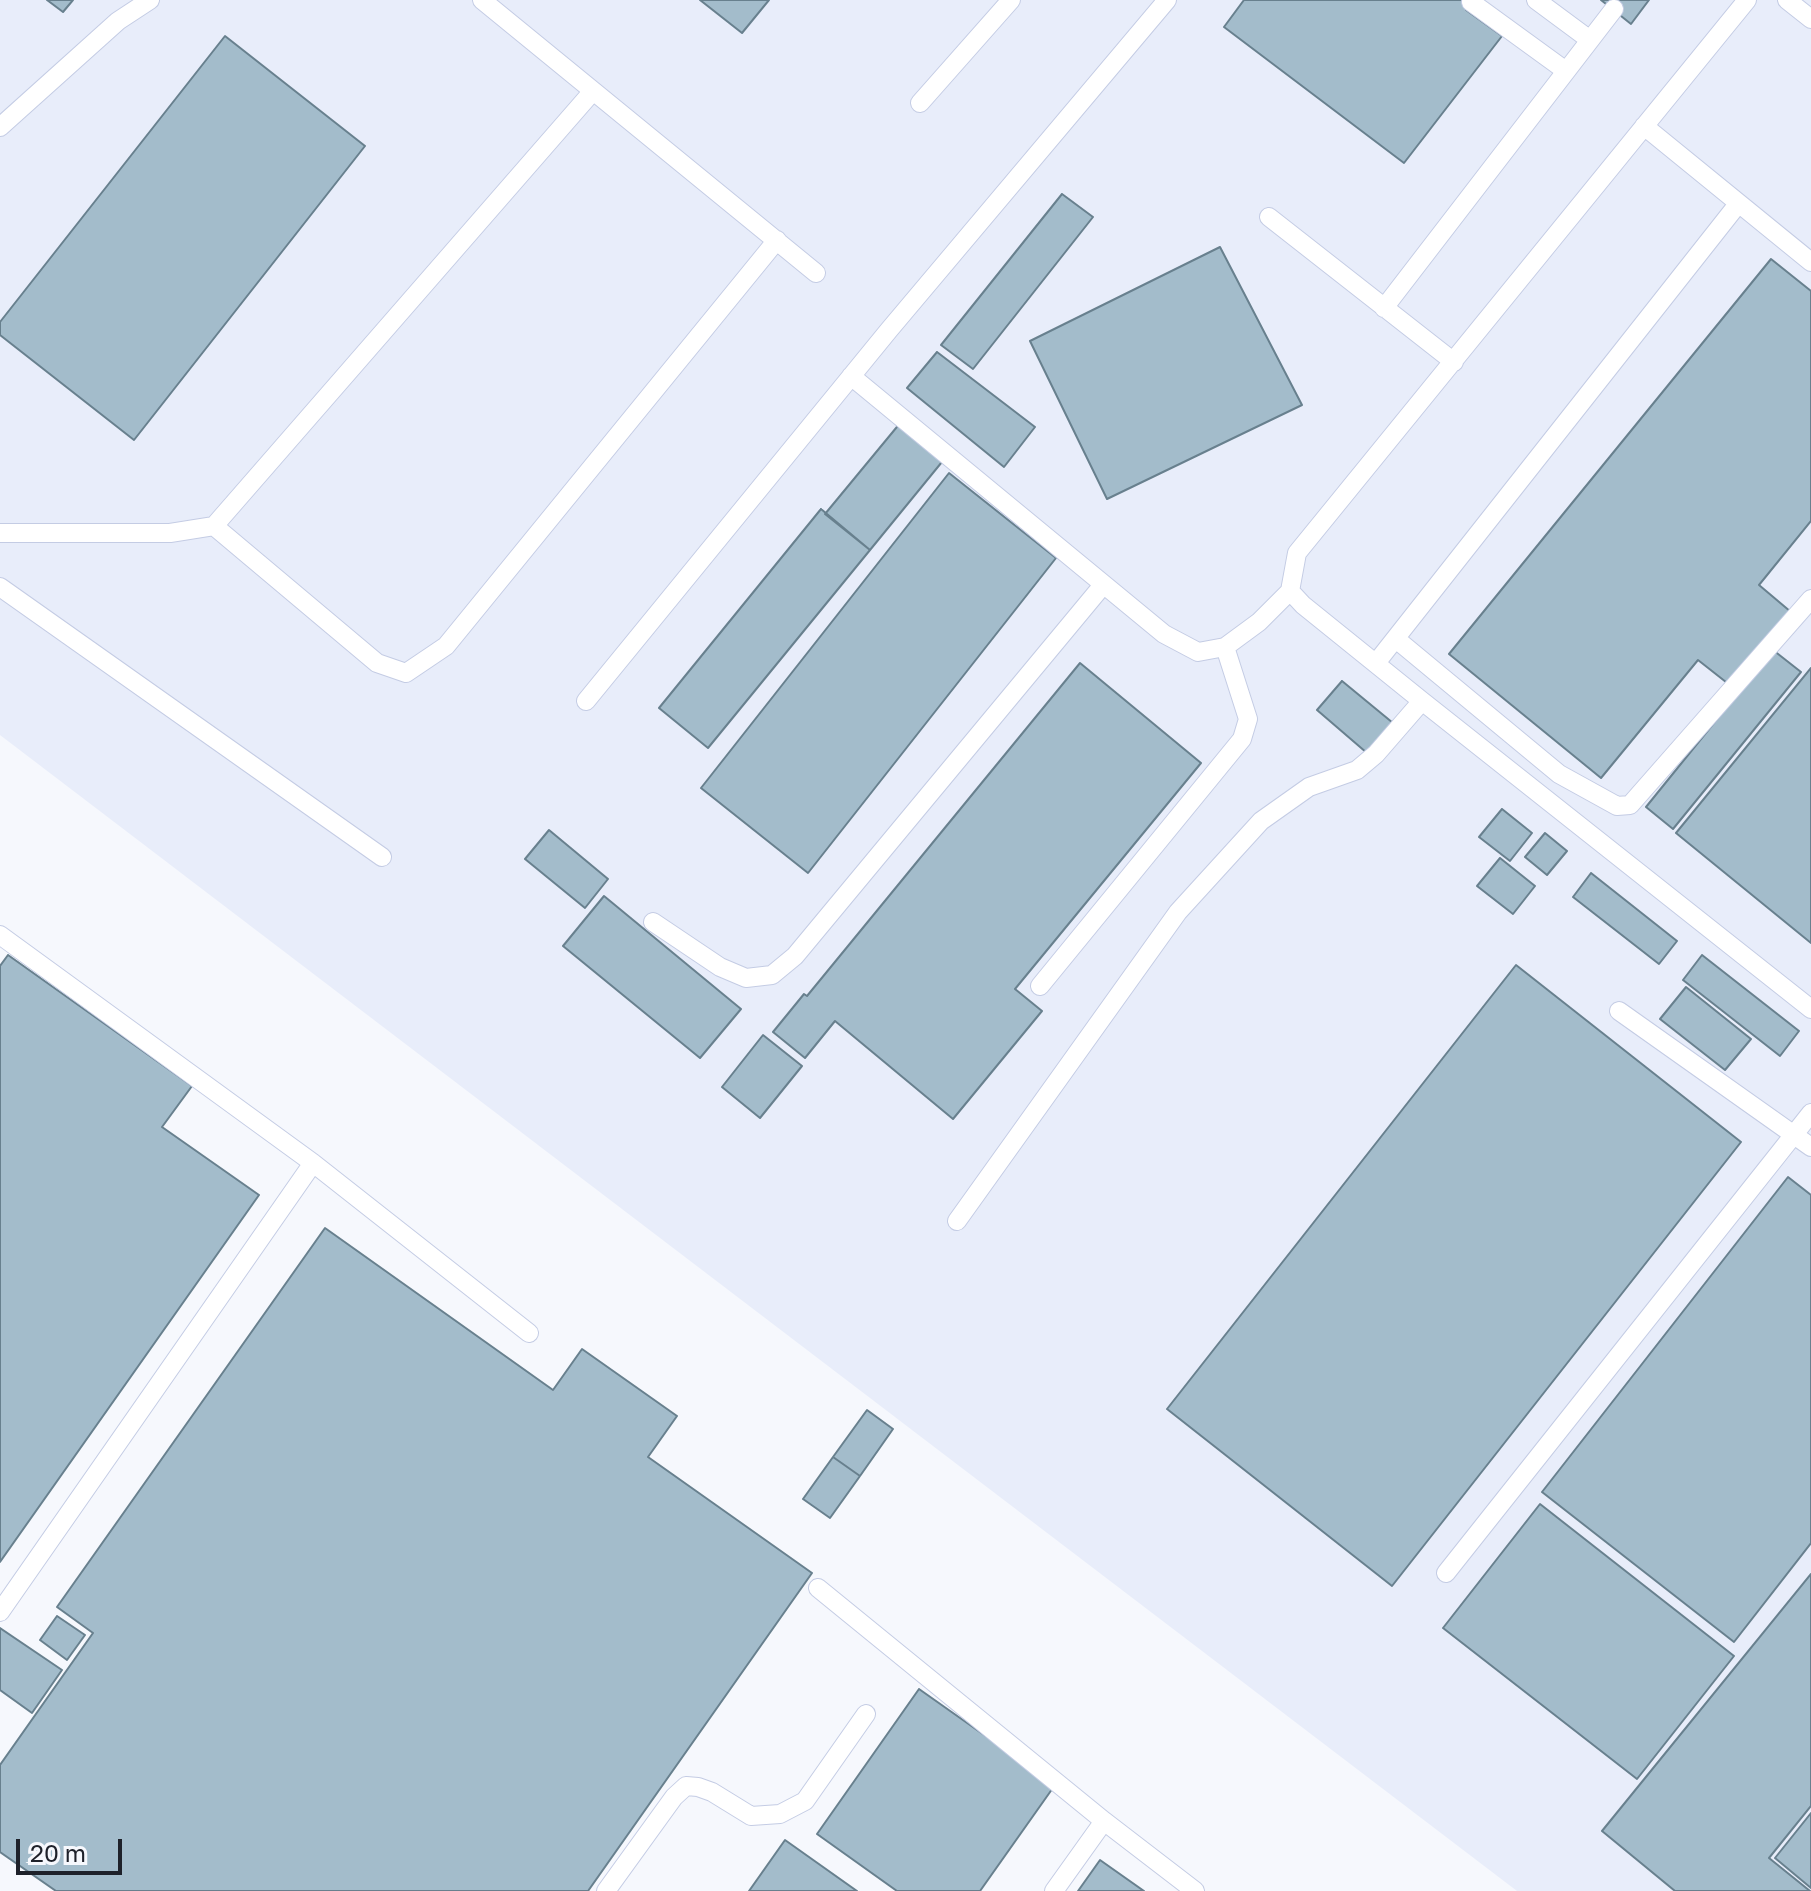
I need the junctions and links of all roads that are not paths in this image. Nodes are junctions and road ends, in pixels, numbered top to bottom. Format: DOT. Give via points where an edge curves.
graph roads {
  1 [pos="150,0"];
  2 [pos="482,0"];
  3 [pos="1011,0"];
  4 [pos="1167,0"];
  5 [pos="1747,0"];
  6 [pos="1787,0"];
  7 [pos="1471,2"];
  8 [pos="1541,2"];
  9 [pos="1614,9"];
  10 [pos="1811,19"];
  11 [pos="1590,40"];
  12 [pos="1566,71"];
  13 [pos="593,91"];
  14 [pos="920,103"];
  15 [pos="1644,126"];
  16 [pos="0,127"];
  17 [pos="1738,204"];
  18 [pos="1269,217"];
  19 [pos="777,240"];
  20 [pos="1811,262"];
  21 [pos="816,273"];
  22 [pos="1384,308"];
  23 [pos="1454,362"];
  24 [pos="851,376"];
  25 [pos="214,526"];
  26 [pos="0,533"];
  27 [pos="1103,585"];
  28 [pos="0,587"];
  29 [pos="1290,591"];
  30 [pos="1811,599"];
  31 [pos="1396,639"];
  32 [pos="1225,647"];
  33 [pos="1376,663"];
  34 [pos="586,701"];
  35 [pos="1422,701"];
  36 [pos="382,857"];
  37 [pos="653,922"];
  38 [pos="0,935"];
  39 [pos="1040,986"];
  40 [pos="1811,1009"];
  41 [pos="1619,1011"];
  42 [pos="1811,1113"];
  43 [pos="1794,1135"];
  44 [pos="1811,1147"];
  45 [pos="313,1163"];
  46 [pos="957,1221"];
  47 [pos="529,1333"];
  48 [pos="1446,1573"];
  49 [pos="818,1588"];
  50 [pos="0,1612"];
  51 [pos="866,1714"];
  52 [pos="1104,1821"];
  53 [pos="606,1891"];
  54 [pos="1054,1891"];
  55 [pos="1195,1891"];
  1 -- 16 [label="lane" via="118,21"];
  2 -- 13 [label="lane"];
  3 -- 14 [label="lane"];
  4 -- 24 [label="lane"];
  5 -- 15 [label="lane"];
  6 -- 10 [label="lane"];
  7 -- 12 [label="lane"];
  8 -- 11 [label="lane"];
  9 -- 11 [label="lane"];
  11 -- 12 [label="lane"];
  12 -- 22 [label="lane"];
  13 -- 19 [label="lane"];
  13 -- 25 [label="lane"];
  15 -- 17 [label="lane"];
  15 -- 23 [label="lane"];
  17 -- 20 [label="lane"];
  17 -- 31 [label="lane"];
  18 -- 22 [label="lane"];
  19 -- 21 [label="lane"];
  19 -- 25 [label="lane" via="446,646 406,673 377,663"];
  22 -- 23 [label="lane"];
  23 -- 29 [label="lane" via="1297,553"];
  24 -- 27 [label="lane"];
  24 -- 34 [label="lane"];
  25 -- 26 [label="lane" via="170,533"];
  27 -- 32 [label="lane" via="1164,634 1198,652"];
  27 -- 37 [label="lane" via="795,956 772,975 746,978 720,967"];
  28 -- 36 [label="lane"];
  29 -- 32 [label="lane"];
  29 -- 33 [label="lane"];
  30 -- 31 [label="lane" via="1630,805 1617,806 1559,774"];
  31 -- 33 [label="lane"];
  32 -- 39 [label="lane" via="1248,719 1242,739"];
  33 -- 35 [label="lane"];
  35 -- 40 [label="lane"];
  35 -- 46 [label="lane" via="1357,770 1309,787 1261,821 1178,912"];
  38 -- 45 [label="lane"];
  41 -- 43 [label="lane"];
  42 -- 43 [label="lane"];
  43 -- 44 [label="lane"];
  43 -- 48 [label="lane"];
  45 -- 47 [label="lane"];
  45 -- 50 [label="lane"];
  49 -- 52 [label="lane"];
  51 -- 53 [label="lane" via="805,1801 780,1814 751,1816 712,1792 686,1786"];
  52 -- 54 [label="lane"];
  52 -- 55 [label="lane"];
}
